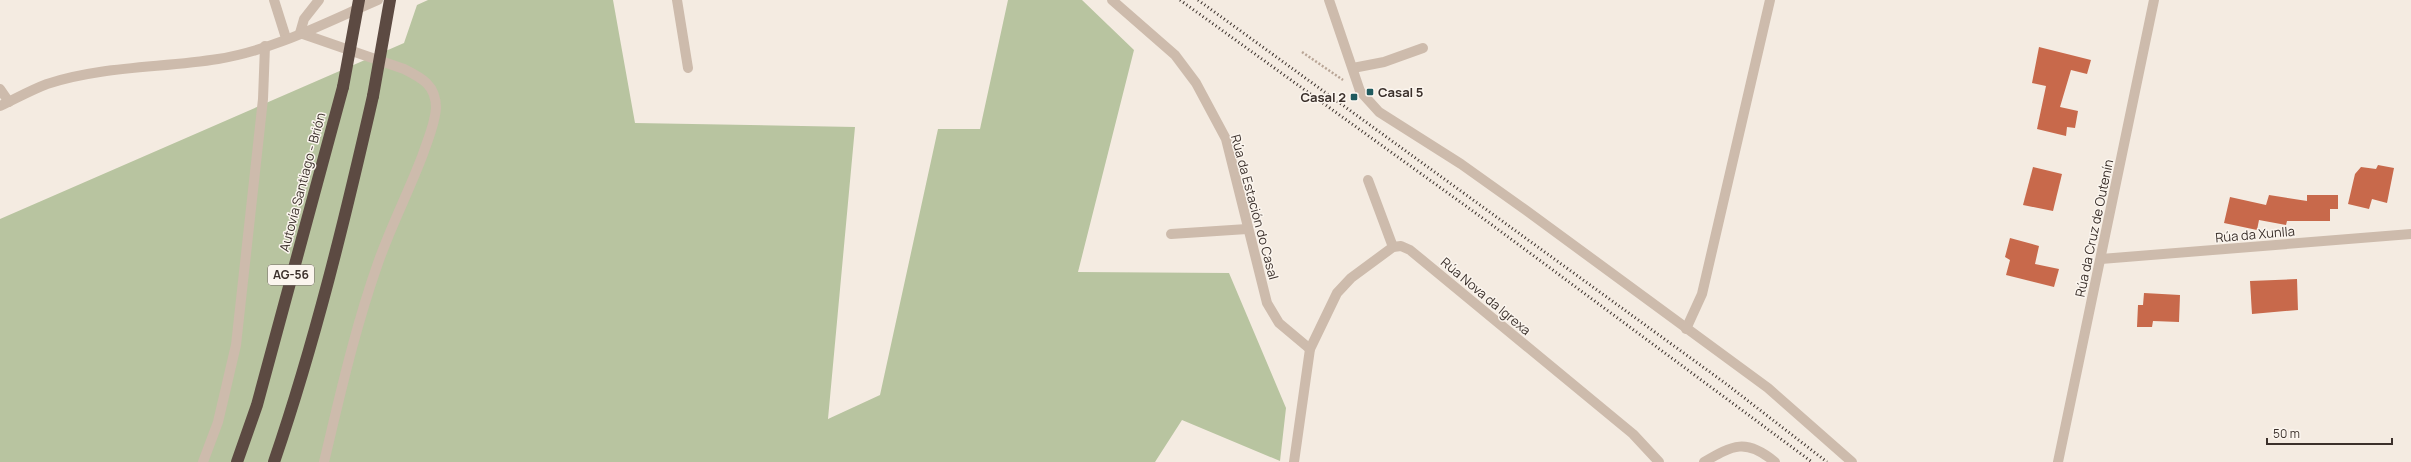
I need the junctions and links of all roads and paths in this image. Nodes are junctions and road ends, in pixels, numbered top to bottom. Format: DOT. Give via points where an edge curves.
graph roads {
  1 [pos="274,0"];
  2 [pos="319,0"];
  3 [pos="378,0"];
  4 [pos="390,0"];
  5 [pos="677,0"];
  6 [pos="1112,0"];
  7 [pos="1329,0"];
  8 [pos="1770,0"];
  9 [pos="2154,0"];
  10 [pos="363,2"];
  11 [pos="300,33"];
  12 [pos="286,38"];
  13 [pos="265,46"];
  14 [pos="1423,48"];
  15 [pos="1302,52"];
  16 [pos="688,68"];
  17 [pos="1353,68"];
  18 [pos="0,89"];
  19 [pos="1360,91"];
  20 [pos="5,104"];
  21 [pos="1368,180"];
  22 [pos="1247,229"];
  23 [pos="1171,234"];
  24 [pos="2411,234"];
  25 [pos="1393,247"];
  26 [pos="2101,259"];
  27 [pos="1686,329"];
  28 [pos="1310,349"];
  29 [pos="203,462"];
  30 [pos="237,462"];
  31 [pos="274,462"];
  32 [pos="324,462"];
  33 [pos="1294,462"];
  34 [pos="1659,462"];
  35 [pos="1704,462"];
  36 [pos="1775,462"];
  37 [pos="1852,462"];
  38 [pos="2058,462"];
  1 -- 12 [label="street"];
  2 -- 11 [label="street" via="304,19"];
  3 -- 10 [label="street"];
  4 -- 31 [label="highway, AG-56, bridge" via="373,96 335,260"];
  5 -- 16 [label="street"];
  6 -- 22 [label="street, Rúa da Estación do Casal" via="1175,55 1196,83 1226,139"];
  7 -- 17 [label="street"];
  8 -- 27 [label="street" via="1702,294"];
  9 -- 26 [label="street, Rúa da Cruz de Outenín"];
  10 -- 11 [label="street"];
  10 -- 30 [label="highway, Autovía Santiago - Brión / AG-56, bridge" via="343,87 256,405"];
  11 -- 12 [label="street"];
  11 -- 32 [label="street" via="419,76 430,84 436,108 433,127 410,189 378,263 358,327"];
  12 -- 13 [label="street"];
  13 -- 20 [label="street" via="219,58 125,68 87,75 46,85"];
  13 -- 29 [label="street" via="263,99 236,345 218,422"];
  14 -- 17 [label="street" via="1384,62"];
  15 -- 19 [label="path"];
  17 -- 19 [label="street"];
  18 -- 20 [label="street"];
  19 -- 27 [label="street" via="1379,112 1461,164"];
  21 -- 25 [label="street"];
  22 -- 23 [label="street"];
  22 -- 28 [label="street, Rúa da Estación do Casal" via="1267,303 1279,323"];
  24 -- 26 [label="street, Rúa da Xunlla"];
  25 -- 28 [label="street" via="1351,278 1337,293"];
  25 -- 34 [label="street, Rúa Nova da Igrexa" via="1401,246 1410,250 1633,434"];
  26 -- 38 [label="street, Rúa da Cruz de Outenín"];
  27 -- 37 [label="street" via="1768,388"];
  28 -- 33 [label="street"];
  35 -- 36 [label="street" via="1729,447 1738,445 1756,451"];
}
